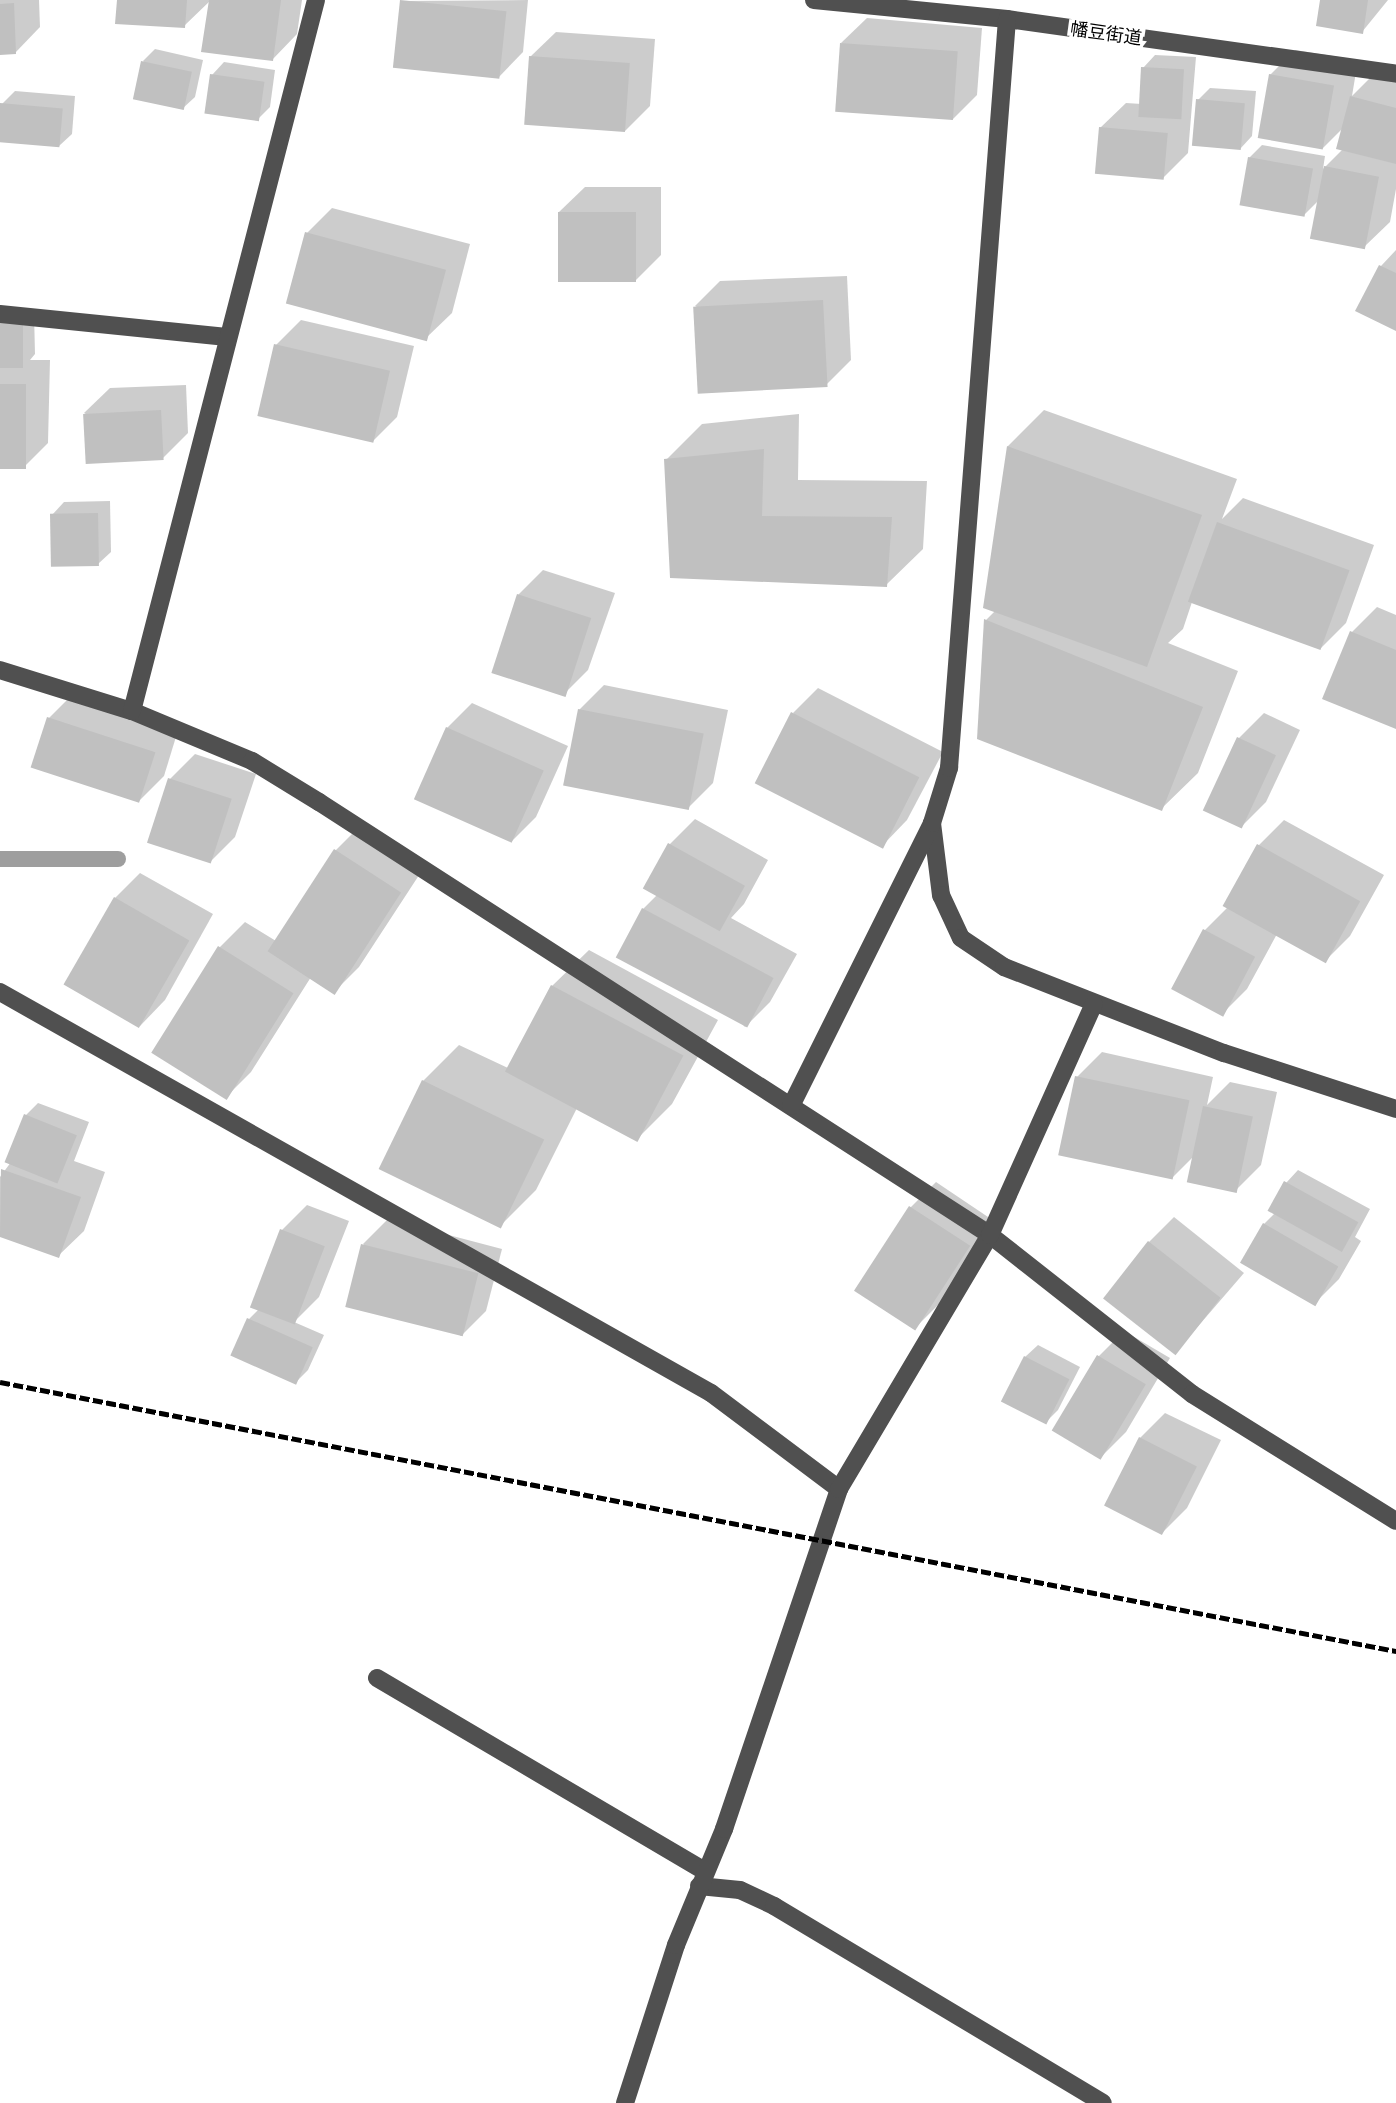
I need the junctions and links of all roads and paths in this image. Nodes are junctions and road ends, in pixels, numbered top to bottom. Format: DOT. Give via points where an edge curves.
graph roads {
  1 [pos="316,0"];
  2 [pos="814,0"];
  3 [pos="1007,19"];
  4 [pos="1396,74"];
  5 [pos="0,314"];
  6 [pos="227,337"];
  7 [pos="0,670"];
  8 [pos="132,711"];
  9 [pos="932,823"];
  10 [pos="0,992"];
  11 [pos="1094,1004"];
  12 [pos="791,1106"];
  13 [pos="1396,1108"];
  14 [pos="990,1236"];
  15 [pos="839,1489"];
  16 [pos="1396,1521"];
  17 [pos="377,1678"];
  18 [pos="702,1879"];
  19 [pos="625,2103"];
  20 [pos="1103,2103"];
  1 -- 6 [label="street"];
  2 -- 3 [label="street, 幡豆街道"];
  3 -- 4 [label="street, 幡豆街道"];
  3 -- 9 [label="street" via="950,768"];
  5 -- 6 [label="street"];
  6 -- 8 [label="street"];
  7 -- 8 [label="street"];
  8 -- 12 [label="street" via="263,768"];
  9 -- 11 [label="street" via="941,895 961,938 1004,967"];
  9 -- 12 [label="street"];
  10 -- 15 [label="street" via="710,1393"];
  11 -- 13 [label="street"];
  11 -- 14 [label="street"];
  12 -- 14 [label="street"];
  14 -- 15 [label="street"];
  14 -- 16 [label="street" via="1192,1394"];
  15 -- 18 [label="street" via="724,1829"];
  17 -- 18 [label="street"];
  18 -- 19 [label="street"];
  18 -- 20 [label="street" via="774,1906"];
}
